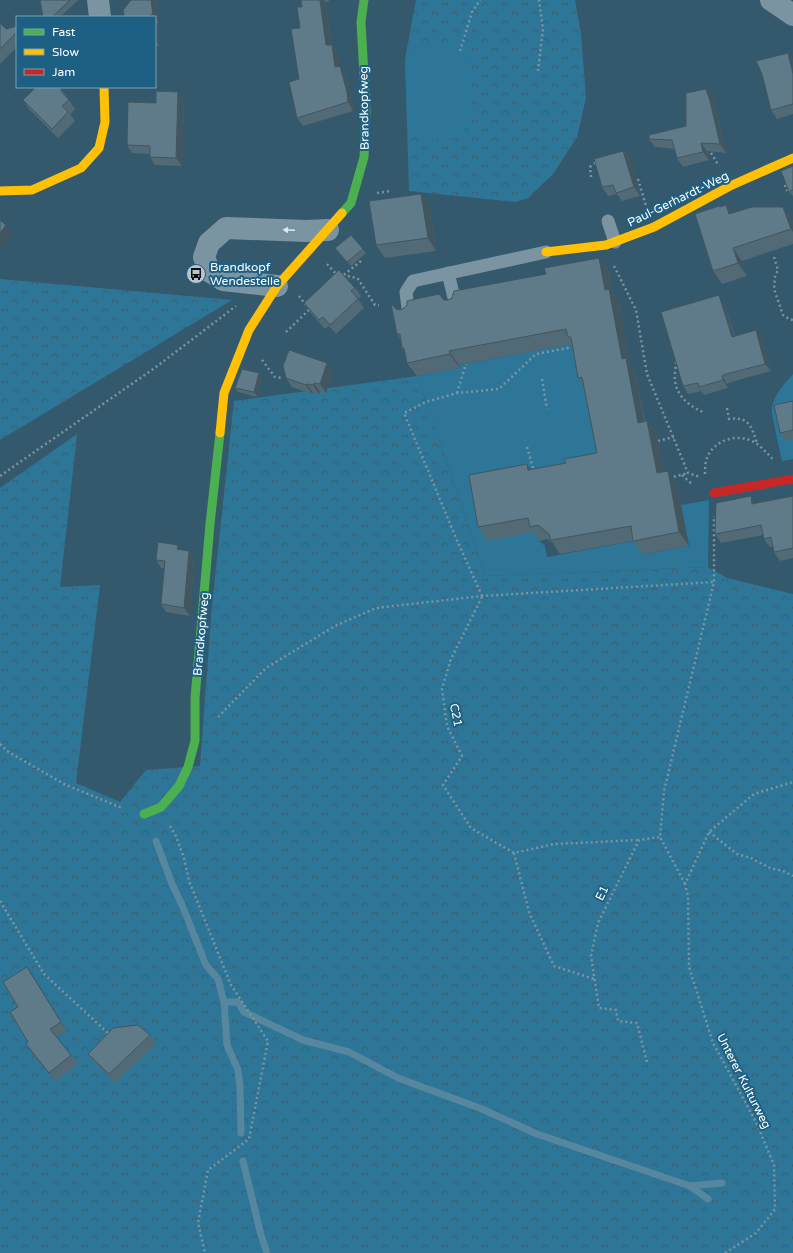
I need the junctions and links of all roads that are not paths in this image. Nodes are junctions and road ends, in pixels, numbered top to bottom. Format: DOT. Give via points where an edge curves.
graph roads {
  1 [pos="98,0"];
  2 [pos="364,0"];
  3 [pos="771,0"];
  4 [pos="793,15"];
  5 [pos="100,16"];
  6 [pos="104,88"];
  7 [pos="793,158"];
  8 [pos="0,191"];
  9 [pos="608,221"];
  10 [pos="328,230"];
  11 [pos="610,244"];
  12 [pos="546,252"];
  13 [pos="448,273"];
  14 [pos="274,291"];
  15 [pos="456,306"];
  16 [pos="410,316"];
  17 [pos="793,479"];
  18 [pos="714,493"];
  19 [pos="144,814"];
  1 -- 5 [label="street"];
  2 -- 10 [label="street, Brandkopfweg" via="361,22 366,111 364,157 351,203"];
  3 -- 4 [label="street"];
  6 -- 8 [label="street" via="105,122 99,148 81,168 32,190"];
  7 -- 11 [label="street, Paul-Gerhardt-Weg" via="730,186 654,227"];
  9 -- 11 [label="lane"];
  10 -- 14 [label="street, Brandkopfweg"];
  10 -- 14 [label="street, one-way" via="226,228 209,243 204,257 209,271 223,280"];
  11 -- 12 [label="street, Paul-Gerhardt-Weg"];
  12 -- 13 [label="lane"];
  13 -- 15 [label="lane"];
  13 -- 16 [label="lane" via="413,281 406,292"];
  14 -- 19 [label="street, Brandkopfweg" via="249,330 224,393 195,698 195,741 188,767 179,786 161,807"];
  17 -- 18 [label="street"];
}
